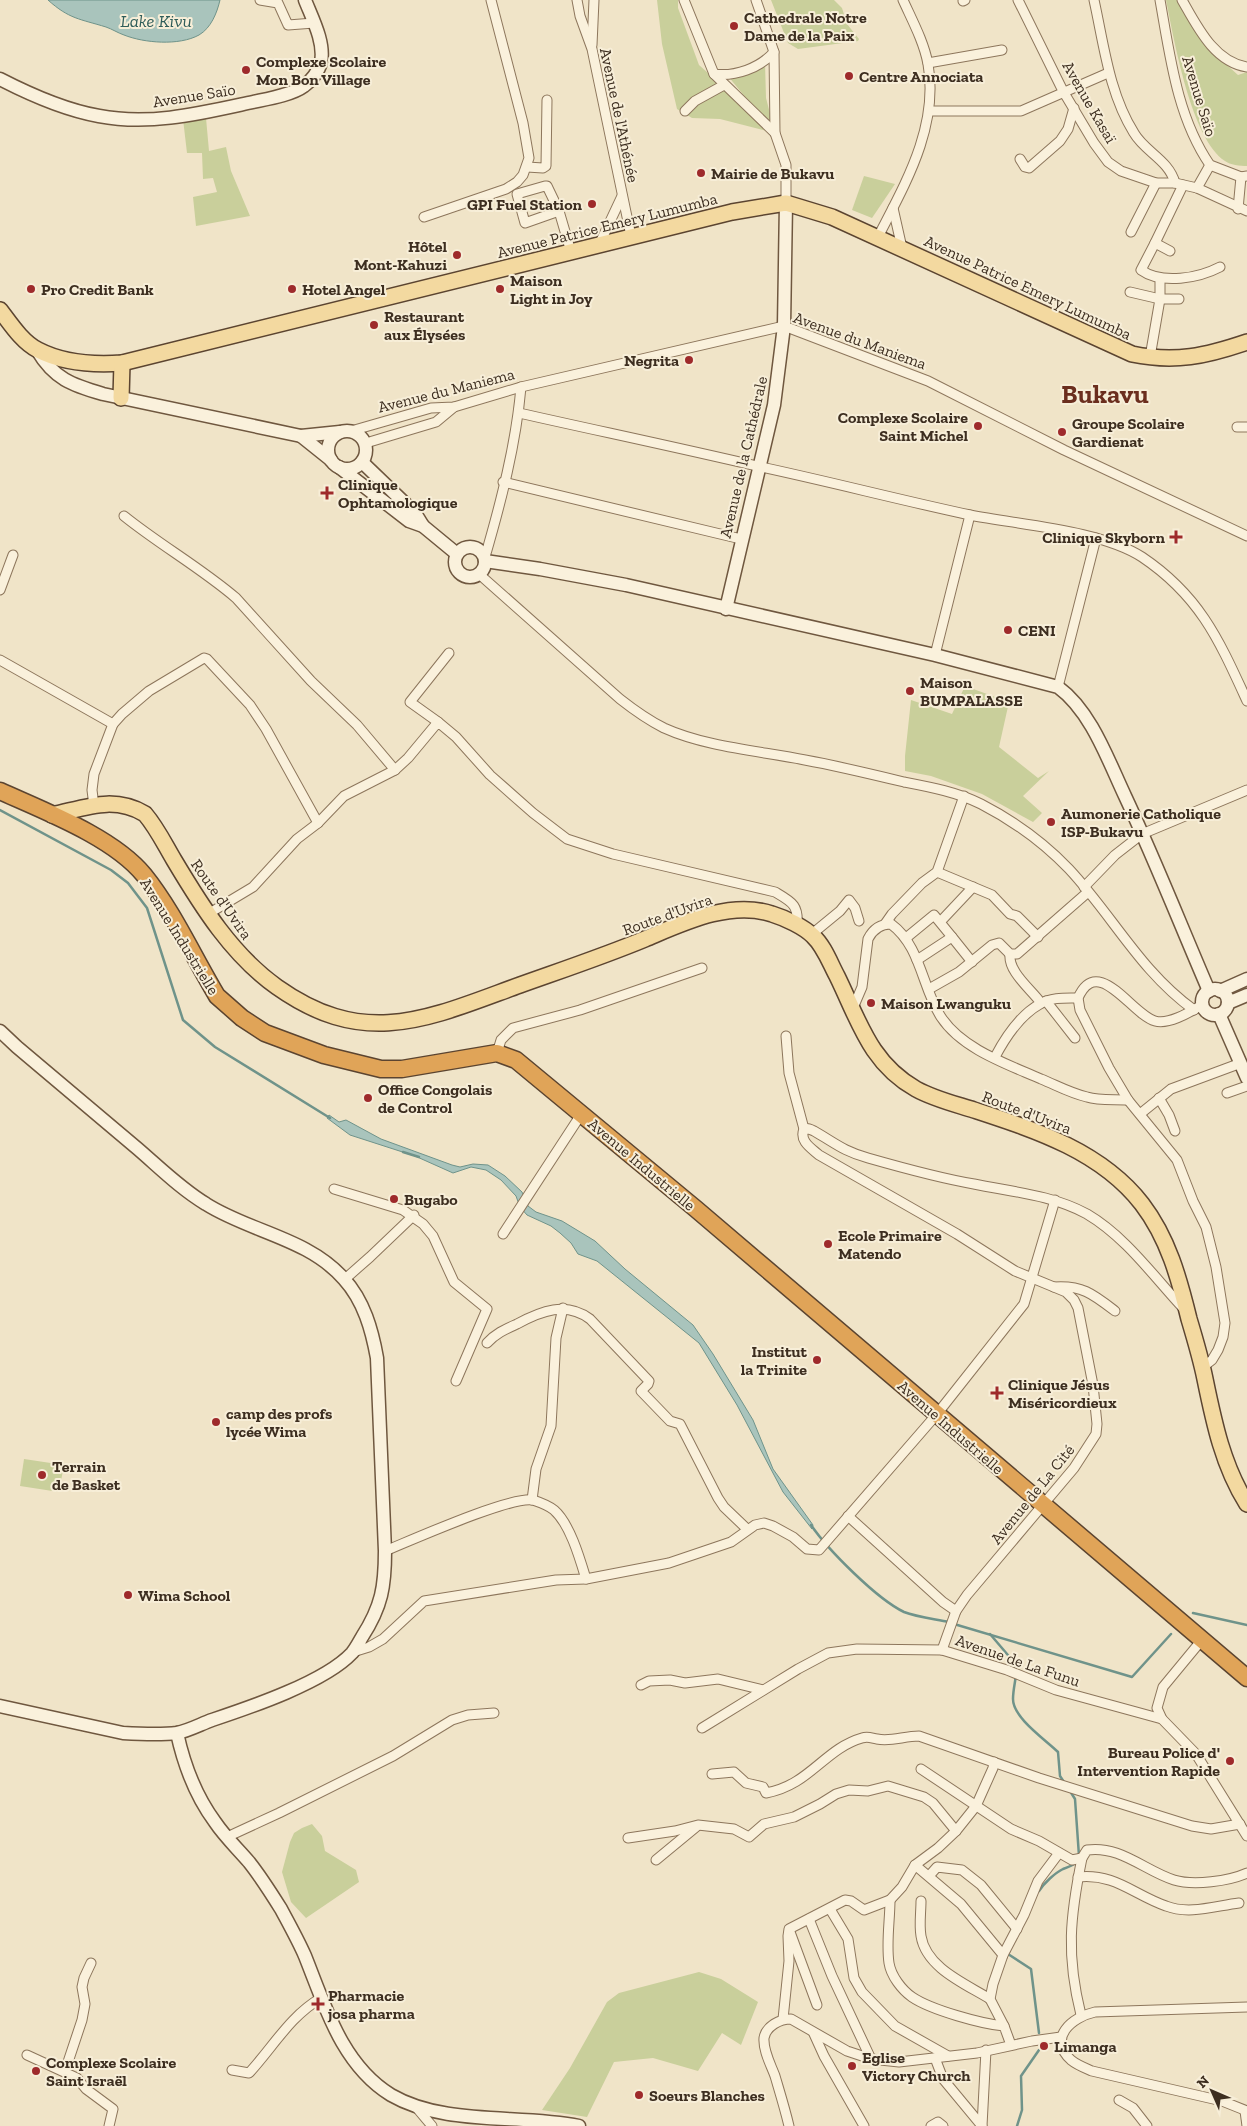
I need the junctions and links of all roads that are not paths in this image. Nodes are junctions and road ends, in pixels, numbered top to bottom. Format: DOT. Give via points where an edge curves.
graph roads {
  1 [pos="260,0"];
  2 [pos="305,0"];
  3 [pos="491,0"];
  4 [pos="577,0"];
  5 [pos="594,0"];
  6 [pos="684,0"];
  7 [pos="756,0"];
  8 [pos="903,0"];
  9 [pos="1018,0"];
  10 [pos="1094,0"];
  11 [pos="1160,0"];
  12 [pos="1182,0"];
  13 [pos="314,23"];
  14 [pos="592,49"];
  15 [pos="1002,50"];
  16 [pos="774,52"];
  17 [pos="928,63"];
  18 [pos="1247,67"];
  19 [pos="1108,72"];
  20 [pos="714,74"];
  21 [pos="0,79"];
  22 [pos="724,85"];
  23 [pos="1063,91"];
  24 [pos="547,100"];
  25 [pos="1074,108"];
  26 [pos="685,111"];
  27 [pos="929,111"];
  28 [pos="774,133"];
  29 [pos="1020,159"];
  30 [pos="1210,165"];
  31 [pos="527,167"];
  32 [pos="1244,176"];
  33 [pos="1156,183"];
  34 [pos="1179,184"];
  35 [pos="1197,188"];
  36 [pos="622,196"];
  37 [pos="786,203"];
  38 [pos="893,208"];
  39 [pos="1243,210"];
  40 [pos="559,211"];
  41 [pos="424,217"];
  42 [pos="1131,232"];
  43 [pos="631,236"];
  44 [pos="878,237"];
  45 [pos="1155,243"];
  46 [pos="598,245"];
  47 [pos="902,248"];
  48 [pos="1170,251"];
  49 [pos="571,252"];
  50 [pos="1220,267"];
  51 [pos="1160,280"];
  52 [pos="1130,292"];
  53 [pos="1179,299"];
  54 [pos="1160,300"];
  55 [pos="0,310"];
  56 [pos="784,326"];
  57 [pos="1247,342"];
  58 [pos="37,350"];
  59 [pos="1150,357"];
  60 [pos="122,363"];
  61 [pos="521,387"];
  62 [pos="121,398"];
  63 [pos="454,407"];
  64 [pos="519,413"];
  65 [pos="1237,427"];
  66 [pos="1247,427"];
  67 [pos="345,431"];
  68 [pos="300,436"];
  69 [pos="366,443"];
  70 [pos="362,462"];
  71 [pos="335,463"];
  72 [pos="759,466"];
  73 [pos="503,482"];
  74 [pos="970,515"];
  75 [pos="124,516"];
  76 [pos="423,526"];
  77 [pos="1247,536"];
  78 [pos="741,538"];
  79 [pos="1096,538"];
  80 [pos="457,554"];
  81 [pos="13,555"];
  82 [pos="485,559"];
  83 [pos="479,574"];
  84 [pos="0,590"];
  85 [pos="726,609"];
  86 [pos="449,653"];
  87 [pos="935,655"];
  88 [pos="0,660"];
  89 [pos="1058,687"];
  90 [pos="1247,701"];
  91 [pos="438,722"];
  92 [pos="112,724"];
  93 [pos="395,770"];
  94 [pos="1247,790"];
  95 [pos="0,791"];
  96 [pos="964,796"];
  97 [pos="94,806"];
  98 [pos="52,815"];
  99 [pos="318,823"];
  100 [pos="1142,834"];
  101 [pos="937,872"];
  102 [pos="972,887"];
  103 [pos="1086,889"];
  104 [pos="208,914"];
  105 [pos="941,921"];
  106 [pos="859,922"];
  107 [pos="885,924"];
  108 [pos="797,926"];
  109 [pos="812,934"];
  110 [pos="952,937"];
  111 [pos="1038,937"];
  112 [pos="906,938"];
  113 [pos="1010,954"];
  114 [pos="917,960"];
  115 [pos="972,962"];
  116 [pos="702,968"];
  117 [pos="1247,979"];
  118 [pos="929,989"];
  119 [pos="1215,991"];
  120 [pos="1247,995"];
  121 [pos="1078,998"];
  122 [pos="1043,1002"];
  123 [pos="1228,1003"];
  124 [pos="852,1008"];
  125 [pos="1198,1008"];
  126 [pos="1219,1014"];
  127 [pos="0,1030"];
  128 [pos="786,1036"];
  129 [pos="1075,1038"];
  130 [pos="497,1053"];
  131 [pos="995,1057"];
  132 [pos="1240,1063"];
  133 [pos="1247,1078"];
  134 [pos="1247,1086"];
  135 [pos="1227,1093"];
  136 [pos="1159,1098"];
  137 [pos="1128,1100"];
  138 [pos="582,1113"];
  139 [pos="1140,1114"];
  140 [pos="804,1129"];
  141 [pos="1175,1131"];
  142 [pos="334,1189"];
  143 [pos="1054,1200"];
  144 [pos="414,1215"];
  145 [pos="503,1234"];
  146 [pos="345,1279"];
  147 [pos="1032,1279"];
  148 [pos="1054,1287"];
  149 [pos="563,1308"];
  150 [pos="1115,1310"];
  151 [pos="1188,1313"];
  152 [pos="487,1342"];
  153 [pos="1203,1367"];
  154 [pos="456,1382"];
  155 [pos="936,1414"];
  156 [pos="532,1500"];
  157 [pos="1247,1504"];
  158 [pos="1043,1506"];
  159 [pos="848,1516"];
  160 [pos="747,1529"];
  161 [pos="385,1551"];
  162 [pos="586,1579"];
  163 [pos="955,1615"];
  164 [pos="1201,1640"];
  165 [pos="942,1650"];
  166 [pos="352,1653"];
  167 [pos="1247,1678"];
  168 [pos="641,1685"];
  169 [pos="763,1690"];
  170 [pos="0,1706"];
  171 [pos="494,1713"];
  172 [pos="1162,1719"];
  173 [pos="702,1728"];
  174 [pos="177,1733"];
  175 [pos="994,1762"];
  176 [pos="921,1769"];
  177 [pos="712,1774"];
  178 [pos="976,1806"];
  179 [pos="1240,1824"];
  180 [pos="698,1825"];
  181 [pos="956,1831"];
  182 [pos="1247,1836"];
  183 [pos="227,1837"];
  184 [pos="628,1838"];
  185 [pos="1059,1854"];
  186 [pos="1078,1859"];
  187 [pos="656,1860"];
  188 [pos="915,1865"];
  189 [pos="1247,1873"];
  190 [pos="929,1876"];
  191 [pos="1078,1877"];
  192 [pos="890,1900"];
  193 [pos="921,1901"];
  194 [pos="1239,1903"];
  195 [pos="830,1908"];
  196 [pos="809,1919"];
  197 [pos="1017,1928"];
  198 [pos="789,1929"];
  199 [pos="1003,1955"];
  200 [pos="91,1963"];
  201 [pos="321,1998"];
  202 [pos="990,1999"];
  203 [pos="817,2005"];
  204 [pos="1247,2007"];
  205 [pos="1081,2015"];
  206 [pos="783,2019"];
  207 [pos="1004,2026"];
  208 [pos="814,2034"];
  209 [pos="1062,2036"];
  210 [pos="1011,2045"];
  211 [pos="986,2050"];
  212 [pos="27,2055"];
  213 [pos="949,2056"];
  214 [pos="935,2058"];
  215 [pos="871,2059"];
  216 [pos="232,2070"];
  217 [pos="64,2071"];
  218 [pos="1119,2100"];
  219 [pos="416,2106"];
  220 [pos="1246,2111"];
  221 [pos="109,2126"];
  222 [pos="432,2126"];
  223 [pos="579,2126"];
  224 [pos="789,2126"];
  225 [pos="864,2126"];
  226 [pos="931,2126"];
  227 [pos="942,2126"];
  228 [pos="982,2126"];
  229 [pos="1147,2126"];
  230 [pos="1247,2126"];
  1 -- 13 [label="street" via="278,3 288,25"];
  2 -- 13 [label="street, Avenue Saïo"];
  3 -- 31 [label="street" via="523,124 529,158"];
  4 -- 14 [label="street, Avenue de l'Athénée"];
  5 -- 14 [label="street"];
  6 -- 20 [label="street, Avenue de la Cathédrale"];
  7 -- 16 [label="street, Avenue de la Cathédrale"];
  8 -- 17 [label="street"];
  9 -- 23 [label="street, Avenue Kasaï"];
  10 -- 19 [label="street"];
  11 -- 30 [label="street, Avenue Saïo" via="1180,97 1188,123"];
  12 -- 18 [label="street" via="1204,37 1234,63"];
  13 -- 21 [label="street, Avenue Saïo" via="321,61 315,75 303,87 220,110 161,119 118,119 55,104"];
  14 -- 36 [label="street, Avenue de l'Athénée"];
  15 -- 17 [label="street"];
  16 -- 20 [label="street" via="765,63 728,76"];
  16 -- 28 [label="street, Avenue de la Cathédrale"];
  17 -- 27 [label="street"];
  19 -- 23 [label="street"];
  19 -- 34 [label="street" via="1134,134 1168,167"];
  20 -- 22 [label="street, Avenue de la Cathédrale"];
  22 -- 26 [label="street" via="689,105"];
  22 -- 28 [label="street, Avenue de la Cathédrale"];
  23 -- 25 [label="street, Avenue Kasaï"];
  23 -- 27 [label="street" via="1020,111"];
  24 -- 31 [label="street" via="546,166"];
  25 -- 29 [label="street" via="1068,129 1060,141 1029,168"];
  25 -- 33 [label="street, Avenue Kasaï" via="1108,162 1121,171"];
  27 -- 38 [label="street" via="913,166"];
  28 -- 37 [label="street, Avenue de la Cathédrale" via="786,166"];
  30 -- 32 [label="street"];
  30 -- 35 [label="street"];
  31 -- 41 [label="street" via="517,182 506,189"];
  32 -- 39 [label="street"];
  33 -- 34 [label="street, Avenue Kasaï"];
  33 -- 42 [label="street"];
  34 -- 35 [label="street, Avenue Kasaï"];
  34 -- 45 [label="street"];
  35 -- 39 [label="street, Avenue Kasaï"];
  36 -- 43 [label="street, Avenue de l'Athénée"];
  36 -- 46 [label="street"];
  37 -- 43 [label="main road, Avenue Patrice Emery Lumumba"];
  37 -- 44 [label="main road, Avenue Patrice Emery Lumumba" via="832,217"];
  37 -- 56 [label="street, Avenue de la Cathédrale"];
  38 -- 44 [label="street"];
  38 -- 47 [label="street"];
  40 -- 40 [label="street" via="525,223 517,194 547,186"];
  40 -- 49 [label="street"];
  43 -- 46 [label="main road, Avenue Patrice Emery Lumumba"];
  44 -- 47 [label="main road, Avenue Patrice Emery Lumumba"];
  45 -- 48 [label="street"];
  45 -- 51 [label="street" via="1142,270"];
  46 -- 49 [label="main road, Avenue Patrice Emery Lumumba"];
  47 -- 59 [label="main road, Avenue Patrice Emery Lumumba" via="1115,347"];
  49 -- 60 [label="main road, Avenue Patrice Emery Lumumba"];
  50 -- 51 [label="street" via="1206,274"];
  51 -- 54 [label="street"];
  52 -- 54 [label="street"];
  53 -- 54 [label="street"];
  54 -- 59 [label="street"];
  55 -- 58 [label="main road, Avenue Patrice Emery Lumumba"];
  56 -- 61 [label="street, Avenue du Maniema"];
  56 -- 72 [label="street, Avenue de la Cathédrale" via="774,405"];
  56 -- 77 [label="street, Avenue du Maniema" via="928,380 1064,450"];
  57 -- 59 [label="main road, Avenue Patrice Emery Lumumba" via="1193,358"];
  58 -- 60 [label="main road, Avenue Patrice Emery Lumumba" via="92,364"];
  58 -- 62 [label="street" via="60,377 84,388"];
  60 -- 62 [label="main road"];
  61 -- 63 [label="street, Avenue du Maniema"];
  61 -- 64 [label="street"];
  62 -- 68 [label="street"];
  63 -- 67 [label="street, Avenue du Maniema" via="431,408"];
  63 -- 69 [label="street" via="436,422"];
  64 -- 72 [label="street"];
  64 -- 73 [label="street"];
  65 -- 66 [label="street"];
  67 -- 68 [label="street"];
  67 -- 69 [label="street" via="359,434"];
  67 -- 71 [label="street" via="332,438 328,446"];
  68 -- 71 [label="street"];
  69 -- 70 [label="street"];
  70 -- 71 [label="street" via="350,469"];
  70 -- 76 [label="street" via="415,513"];
  71 -- 76 [label="street" via="409,521"];
  72 -- 74 [label="street"];
  72 -- 78 [label="street, Avenue de la Cathédrale"];
  73 -- 78 [label="street"];
  73 -- 82 [label="street"];
  74 -- 79 [label="street"];
  74 -- 87 [label="street"];
  75 -- 93 [label="street" via="236,598 311,681 357,725"];
  76 -- 80 [label="street"];
  78 -- 85 [label="street, Avenue de la Cathédrale"];
  79 -- 89 [label="street"];
  79 -- 90 [label="street" via="1141,557 1193,602 1214,632"];
  80 -- 82 [label="street" via="469,547 479,549"];
  80 -- 83 [label="street" via="455,564 460,574 470,577"];
  81 -- 84 [label="street"];
  82 -- 83 [label="street"];
  82 -- 85 [label="street" via="570,574"];
  83 -- 96 [label="street" via="620,699 665,728 699,739 810,760"];
  85 -- 87 [label="street"];
  86 -- 91 [label="street" via="410,702"];
  87 -- 89 [label="street"];
  88 -- 92 [label="street"];
  89 -- 100 [label="street" via="1080,707"];
  91 -- 93 [label="street"];
  91 -- 108 [label="street" via="456,736 490,776 567,839 613,854 775,892 792,902 798,912"];
  92 -- 97 [label="street" via="94,774"];
  92 -- 99 [label="street" via="149,691 201,658 208,659 250,705"];
  93 -- 99 [label="street" via="344,796"];
  94 -- 100 [label="street"];
  95 -- 98 [label="highway, Avenue Industrielle"];
  96 -- 101 [label="street"];
  96 -- 103 [label="street" via="1028,834"];
  97 -- 98 [label="main road, Route d'Uvira"];
  97 -- 104 [label="main road, Route d'Uvira" via="117,804 145,814"];
  98 -- 130 [label="highway, Avenue Industrielle" via="115,849 143,874 216,996 254,1027 324,1055 381,1069 402,1069"];
  99 -- 104 [label="street" via="297,839 253,887"];
  100 -- 103 [label="street" via="1115,854"];
  100 -- 119 [label="street"];
  101 -- 102 [label="street"];
  101 -- 107 [label="street" via="922,883"];
  102 -- 105 [label="street"];
  102 -- 111 [label="street" via="997,899"];
  103 -- 111 [label="street"];
  103 -- 125 [label="street" via="1141,961 1169,991"];
  104 -- 108 [label="main road, Route d'Uvira" via="228,941 277,987 320,1012 347,1020 381,1024 416,1021 466,1006 718,912 771,913"];
  105 -- 110 [label="street"];
  105 -- 112 [label="street" via="934,915"];
  106 -- 109 [label="street" via="856,908 847,900 840,911"];
  107 -- 112 [label="street" via="891,924"];
  107 -- 124 [label="street" via="872,932 868,939 862,987"];
  108 -- 109 [label="main road, Route d'Uvira"];
  109 -- 124 [label="main road, Route d'Uvira" via="828,957"];
  110 -- 114 [label="street"];
  110 -- 115 [label="street"];
  111 -- 113 [label="street" via="1017,954"];
  112 -- 114 [label="street"];
  113 -- 115 [label="street" via="999,943"];
  113 -- 122 [label="street" via="1014,970"];
  114 -- 118 [label="street"];
  115 -- 118 [label="street"];
  116 -- 130 [label="street" via="580,1010 513,1028 501,1040"];
  117 -- 119 [label="street"];
  118 -- 131 [label="street" via="941,1017 950,1028"];
  119 -- 123 [label="street" via="1226,996"];
  119 -- 125 [label="street" via="1204,996"];
  120 -- 123 [label="street"];
  121 -- 122 [label="street"];
  121 -- 125 [label="street" via="1096,981 1112,987 1144,1016 1157,1022"];
  121 -- 137 [label="street" via="1080,1010"];
  122 -- 129 [label="street"];
  122 -- 131 [label="street" via="1026,1014"];
  123 -- 126 [label="street"];
  124 -- 151 [label="main road, Route d'Uvira" via="878,1058 916,1089 1054,1138 1092,1160 1125,1185 1164,1240"];
  125 -- 126 [label="street"];
  126 -- 132 [label="street"];
  127 -- 146 [label="street" via="195,1198 230,1217 305,1248"];
  128 -- 140 [label="street, Avenue de La Cité" via="789,1073"];
  130 -- 138 [label="highway, Avenue Industrielle" via="516,1060"];
  131 -- 137 [label="street" via="1089,1098"];
  132 -- 133 [label="street"];
  132 -- 136 [label="street" via="1171,1090"];
  134 -- 135 [label="street"];
  136 -- 139 [label="street"];
  136 -- 141 [label="street"];
  137 -- 139 [label="street"];
  138 -- 145 [label="street"];
  138 -- 155 [label="highway, Avenue Industrielle"];
  139 -- 153 [label="street" via="1177,1160 1210,1239 1225,1323 1218,1350"];
  140 -- 143 [label="street" via="814,1131 852,1154 970,1184"];
  140 -- 147 [label="street, Avenue de La Cité" via="806,1145 819,1155"];
  142 -- 144 [label="street"];
  143 -- 147 [label="street"];
  143 -- 151 [label="street" via="1100,1222 1137,1256"];
  144 -- 146 [label="street"];
  144 -- 154 [label="street" via="432,1236 454,1282 487,1309"];
  146 -- 161 [label="street" via="364,1310 376,1358"];
  147 -- 148 [label="street, Avenue de La Cité"];
  147 -- 155 [label="street" via="1024,1304"];
  148 -- 150 [label="street" via="1076,1287"];
  148 -- 158 [label="street, Avenue de La Cité" via="1066,1292 1078,1308 1097,1424 1096,1434 1084,1455"];
  149 -- 152 [label="street" via="530,1316"];
  149 -- 156 [label="street" via="556,1338 550,1426 536,1469"];
  149 -- 160 [label="street" via="590,1318 648,1381 641,1391 670,1420 680,1424 718,1498"];
  151 -- 153 [label="main road, Route d'Uvira"];
  153 -- 157 [label="main road, Route d'Uvira" via="1226,1464"];
  155 -- 158 [label="highway, Avenue Industrielle"];
  155 -- 159 [label="street"];
  156 -- 161 [label="street" via="488,1510"];
  156 -- 162 [label="street" via="554,1510 563,1522 578,1551"];
  158 -- 163 [label="street, Avenue de La Cité"];
  158 -- 164 [label="highway, Avenue Industrielle"];
  159 -- 160 [label="street" via="819,1550 807,1549 793,1537 764,1523"];
  159 -- 163 [label="street"];
  160 -- 162 [label="street" via="732,1542 669,1563"];
  161 -- 166 [label="street" via="385,1583 379,1606"];
  162 -- 166 [label="street" via="556,1580 424,1601 383,1639"];
  163 -- 165 [label="street, Avenue de La Cité"];
  164 -- 167 [label="highway, Avenue Industrielle"];
  164 -- 172 [label="street" via="1163,1687 1157,1708"];
  165 -- 169 [label="street, Avenue de La Funu" via="857,1649 828,1653"];
  165 -- 172 [label="street, Avenue de La Funu" via="1007,1670 1056,1690"];
  166 -- 174 [label="street" via="328,1671 285,1692"];
  168 -- 169 [label="street" via="649,1681 685,1683 718,1679"];
  169 -- 173 [label="street, Avenue de La Funu"];
  170 -- 174 [label="street" via="123,1733"];
  171 -- 183 [label="street" via="452,1720 392,1756"];
  172 -- 179 [label="street" via="1196,1754"];
  174 -- 183 [label="street" via="199,1798"];
  175 -- 177 [label="street" via="918,1736 901,1739 869,1737 849,1743 801,1780 782,1790 766,1793 762,1787 746,1783 734,1772"];
  175 -- 178 [label="street"];
  175 -- 179 [label="street" via="1192,1826 1211,1829"];
  176 -- 178 [label="street"];
  178 -- 181 [label="street"];
  178 -- 185 [label="street"];
  179 -- 182 [label="street"];
  180 -- 181 [label="street" via="734,1829 749,1837 764,1824 794,1817 836,1794 888,1786 924,1797"];
  180 -- 184 [label="street"];
  180 -- 187 [label="street"];
  181 -- 188 [label="street"];
  183 -- 201 [label="street" via="266,1885 304,1954"];
  185 -- 186 [label="street"];
  185 -- 197 [label="street" via="1038,1881"];
  186 -- 189 [label="street" via="1087,1850 1111,1851 1176,1880 1226,1880"];
  186 -- 191 [label="street"];
  188 -- 190 [label="street"];
  188 -- 192 [label="street"];
  190 -- 197 [label="street" via="937,1866 962,1870 981,1885"];
  190 -- 199 [label="street" via="960,1904"];
  191 -- 194 [label="street" via="1090,1876 1123,1884 1166,1906 1186,1910"];
  191 -- 205 [label="street" via="1070,1938 1073,1982"];
  192 -- 195 [label="street" via="864,1910 844,1900"];
  192 -- 207 [label="street" via="889,1962 898,1983 908,1994 925,2004 988,2025"];
  193 -- 202 [label="street" via="921,1935 926,1952 944,1971"];
  195 -- 196 [label="street"];
  195 -- 213 [label="street" via="848,1939 854,1978 862,1992 895,2026"];
  196 -- 198 [label="street"];
  196 -- 215 [label="street"];
  197 -- 199 [label="street"];
  198 -- 203 [label="street"];
  198 -- 206 [label="street"];
  199 -- 202 [label="street"];
  200 -- 217 [label="street" via="82,1987 85,2004 82,2020"];
  201 -- 216 [label="street" via="288,2024 249,2073"];
  201 -- 219 [label="street" via="343,2044 371,2080 391,2095"];
  202 -- 207 [label="street"];
  204 -- 205 [label="street"];
  205 -- 209 [label="street" via="1070,2023"];
  206 -- 208 [label="street" via="791,2019"];
  206 -- 224 [label="street" via="768,2029 764,2037"];
  207 -- 210 [label="street"];
  208 -- 215 [label="street" via="846,2051"];
  208 -- 225 [label="street"];
  209 -- 210 [label="street"];
  209 -- 220 [label="street" via="1066,2055 1092,2071 1222,2101"];
  210 -- 211 [label="street"];
  211 -- 213 [label="street"];
  211 -- 228 [label="street"];
  212 -- 217 [label="street"];
  213 -- 214 [label="street"];
  214 -- 215 [label="street" via="899,2062"];
  214 -- 228 [label="street" via="943,2079"];
  217 -- 221 [label="street" via="113,2109"];
  218 -- 229 [label="street" via="1133,2108"];
  219 -- 222 [label="street"];
  219 -- 223 [label="street" via="484,2118"];
  220 -- 230 [label="street"];
  226 -- 227 [label="street" via="938,2122"];
}
